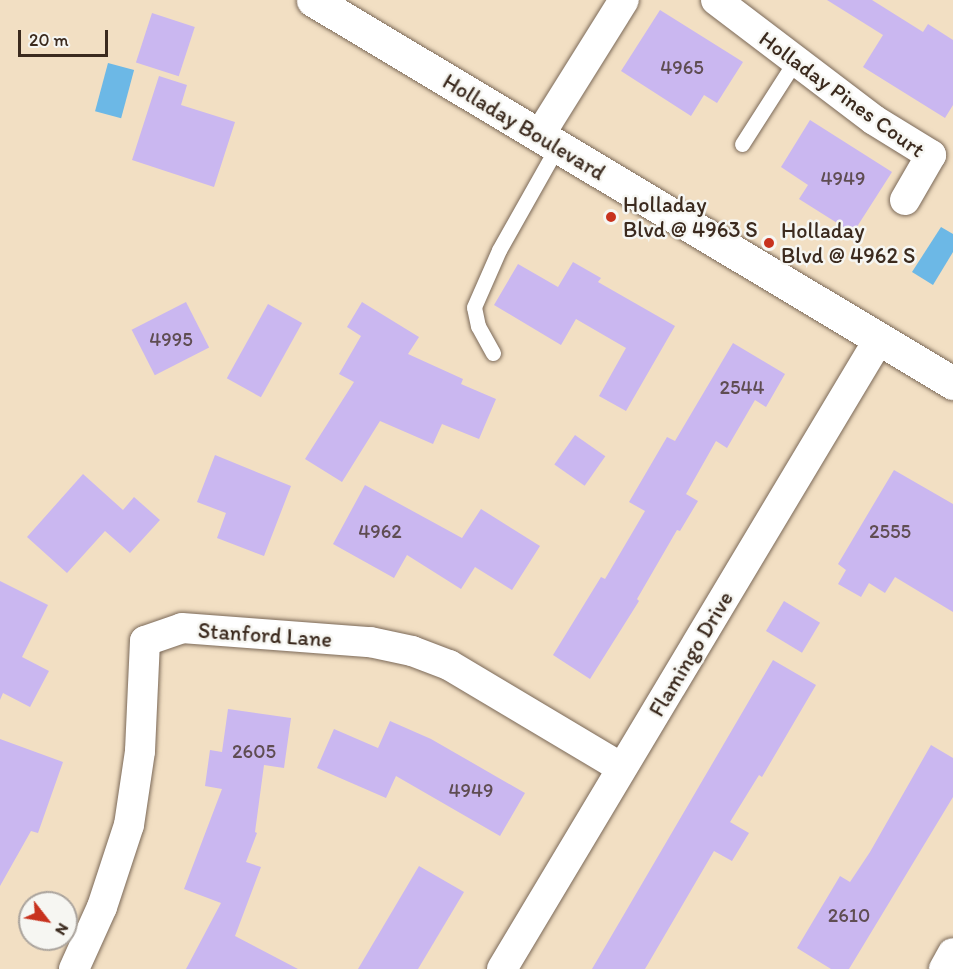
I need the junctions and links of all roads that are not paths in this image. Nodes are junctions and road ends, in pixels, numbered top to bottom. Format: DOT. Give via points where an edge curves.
graph roads {
  1 [pos="312,0"];
  2 [pos="624,0"];
  3 [pos="716,0"];
  4 [pos="795,61"];
  5 [pos="548,141"];
  6 [pos="742,144"];
  7 [pos="905,200"];
  8 [pos="879,339"];
  9 [pos="493,353"];
  10 [pos="953,382"];
  11 [pos="622,768"];
  12 [pos="953,953"];
  13 [pos="74,969"];
  14 [pos="502,969"];
  15 [pos="944,969"];
  1 -- 5 [label="main road, Holladay Boulevard"];
  2 -- 5 [label="street"];
  3 -- 4 [label="street, Holladay Pines Court"];
  4 -- 6 [label="lane"];
  4 -- 7 [label="street, Holladay Pines Court" via="874,120 931,155"];
  5 -- 8 [label="main road, Holladay Boulevard"];
  5 -- 9 [label="lane" via="474,307 478,326"];
  8 -- 10 [label="main road, Holladay Boulevard"];
  8 -- 11 [label="street, Flamingo Drive"];
  11 -- 13 [label="street, Stanford Lane" via="449,665 412,651 370,642 182,628 154,638 145,642 140,751 129,825 102,907"];
  11 -- 14 [label="street, Flamingo Drive"];
  12 -- 15 [label="street"];
}
